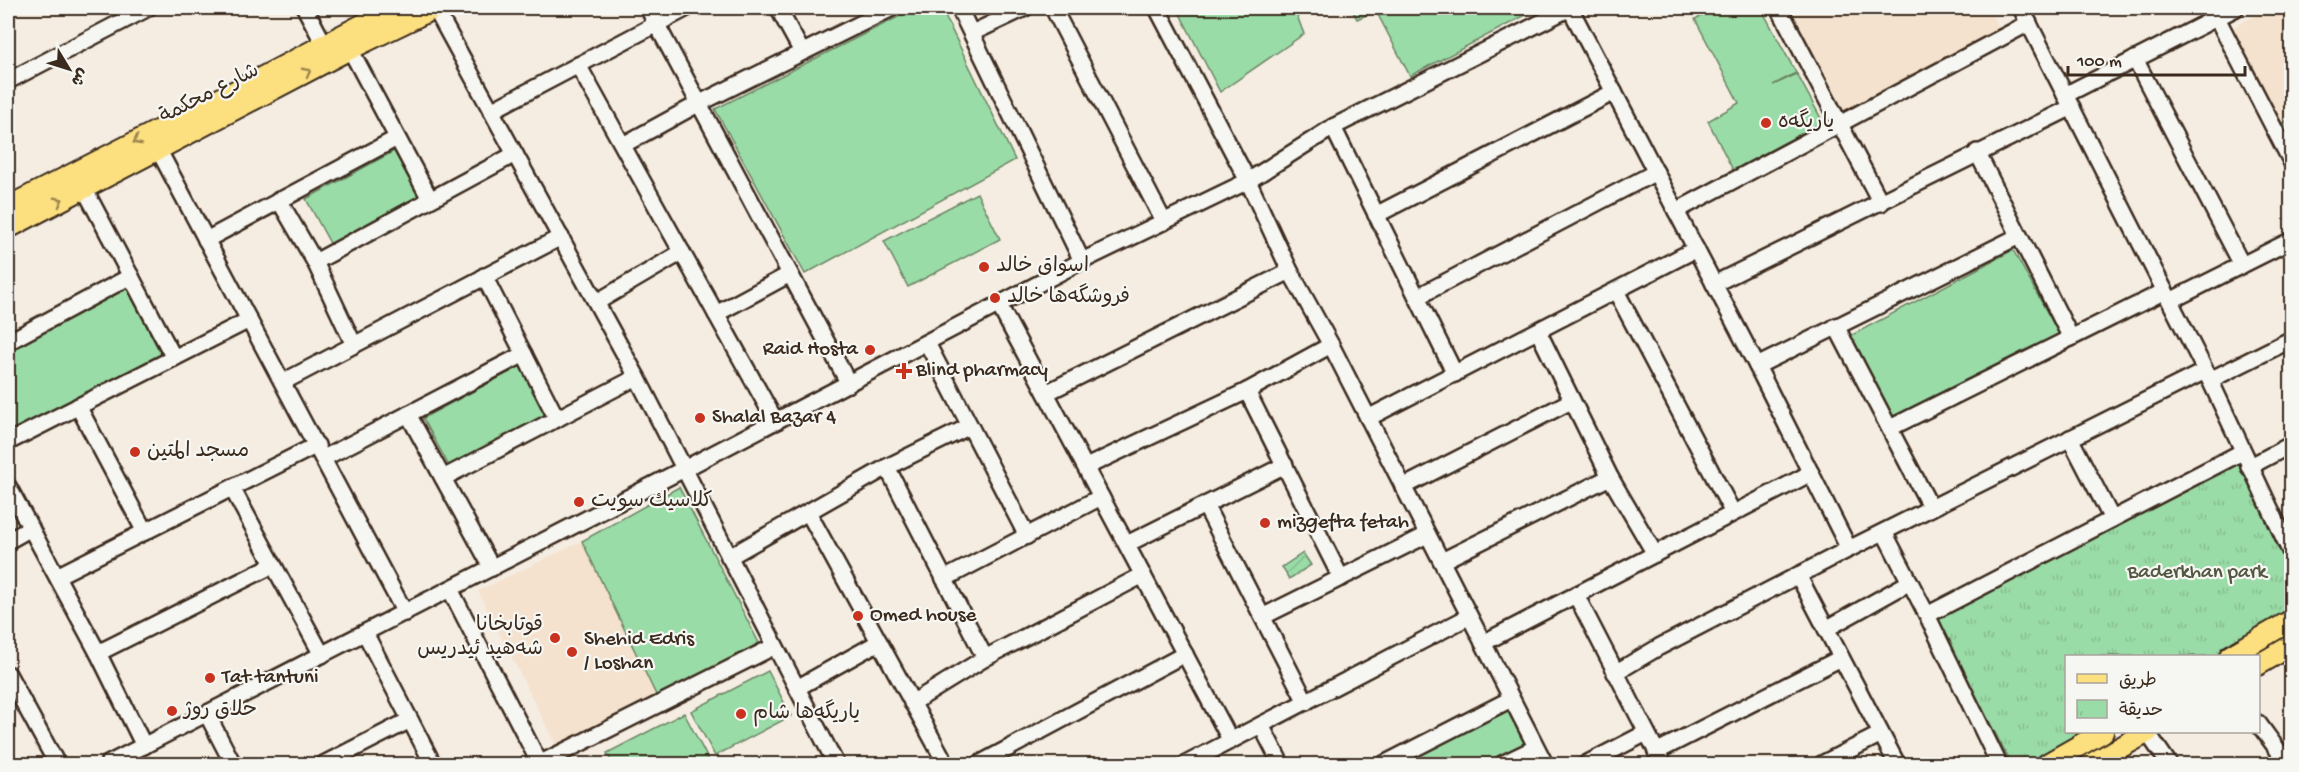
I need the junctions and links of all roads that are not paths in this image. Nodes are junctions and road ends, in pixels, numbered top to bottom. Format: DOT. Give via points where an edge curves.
graph roads {
  1 [pos="148,8"];
  2 [pos="305,8"];
  3 [pos="394,8"];
  4 [pos="435,8"];
  5 [pos="648,8"];
  6 [pos="687,8"];
  7 [pos="778,8"];
  8 [pos="892,8"];
  9 [pos="959,8"];
  10 [pos="1025,8"];
  11 [pos="1053,8"];
  12 [pos="1157,8"];
  13 [pos="1570,8"];
  14 [pos="1779,8"];
  15 [pos="2236,8"];
  16 [pos="2025,12"];
  17 [pos="2217,18"];
  18 [pos="656,24"];
  19 [pos="972,33"];
  20 [pos="324,44"];
  21 [pos="350,49"];
  22 [pos="802,52"];
  23 [pos="2135,59"];
  24 [pos="578,65"];
  25 [pos="8,81"];
  26 [pos="263,86"];
  27 [pos="1614,92"];
  28 [pos="234,100"];
  29 [pos="2068,101"];
  30 [pos="698,104"];
  31 [pos="491,111"];
  32 [pos="1840,123"];
  33 [pos="1333,127"];
  34 [pos="397,138"];
  35 [pos="623,145"];
  36 [pos="158,149"];
  37 [pos="1977,152"];
  38 [pos="515,154"];
  39 [pos="2292,163"];
  40 [pos="1656,172"];
  41 [pos="1248,181"];
  42 [pos="84,188"];
  43 [pos="430,199"];
  44 [pos="279,200"];
  45 [pos="1881,203"];
  46 [pos="8,207"];
  47 [pos="1676,211"];
  48 [pos="1376,215"];
  49 [pos="1164,222"];
  50 [pos="8,228"];
  51 [pos="2019,236"];
  52 [pos="561,237"];
  53 [pos="206,240"];
  54 [pos="2292,240"];
  55 [pos="1696,249"];
  56 [pos="682,252"];
  57 [pos="1082,261"];
  58 [pos="315,262"];
  59 [pos="2242,265"];
  60 [pos="1290,271"];
  61 [pos="790,274"];
  62 [pos="131,276"];
  63 [pos="484,276"];
  64 [pos="1714,284"];
  65 [pos="1617,291"];
  66 [pos="2167,296"];
  67 [pos="1417,297"];
  68 [pos="597,302"];
  69 [pos="999,305"];
  70 [pos="716,314"];
  71 [pos="249,320"];
  72 [pos="1836,326"];
  73 [pos="1538,331"];
  74 [pos="2071,338"];
  75 [pos="2292,339"];
  76 [pos="8,342"];
  77 [pos="927,343"];
  78 [pos="354,345"];
  79 [pos="1331,345"];
  80 [pos="524,354"];
  81 [pos="174,358"];
  82 [pos="1757,366"];
  83 [pos="1455,374"];
  84 [pos="2207,375"];
  85 [pos="637,377"];
  86 [pos="283,382"];
  87 [pos="849,384"];
  88 [pos="1247,391"];
  89 [pos="1046,393"];
  90 [pos="1571,401"];
  91 [pos="78,406"];
  92 [pos="408,414"];
  93 [pos="1368,418"];
  94 [pos="557,419"];
  95 [pos="776,422"];
  96 [pos="970,426"];
  97 [pos="1890,428"];
  98 [pos="2070,438"];
  99 [pos="8,442"];
  100 [pos="2292,444"];
  101 [pos="320,451"];
  102 [pos="2242,452"];
  103 [pos="1285,465"];
  104 [pos="887,467"];
  105 [pos="1086,467"];
  106 [pos="2250,468"];
  107 [pos="684,469"];
  108 [pos="1811,473"];
  109 [pos="1610,477"];
  110 [pos="443,478"];
  111 [pos="8,486"];
  112 [pos="1403,486"];
  113 [pos="232,488"];
  114 [pos="1101,497"];
  115 [pos="1205,505"];
  116 [pos="1931,508"];
  117 [pos="807,512"];
  118 [pos="1733,513"];
  119 [pos="2112,519"];
  120 [pos="31,528"];
  121 [pos="145,532"];
  122 [pos="1884,532"];
  123 [pos="1427,534"];
  124 [pos="1026,536"];
  125 [pos="8,541"];
  126 [pos="1127,544"];
  127 [pos="1849,549"];
  128 [pos="1655,554"];
  129 [pos="2292,555"];
  130 [pos="729,558"];
  131 [pos="1442,561"];
  132 [pos="273,565"];
  133 [pos="492,568"];
  134 [pos="1143,574"];
  135 [pos="1798,575"];
  136 [pos="57,576"];
  137 [pos="1341,578"];
  138 [pos="944,579"];
  139 [pos="1910,582"];
  140 [pos="450,590"];
  141 [pos="1576,595"];
  142 [pos="405,613"];
  143 [pos="1927,615"];
  144 [pos="1264,616"];
  145 [pos="1468,617"];
  146 [pos="2292,620"];
  147 [pos="1826,629"];
  148 [pos="365,633"];
  149 [pos="879,642"];
  150 [pos="1483,643"];
  151 [pos="2292,645"];
  152 [pos="775,646"];
  153 [pos="98,653"];
  154 [pos="1185,654"];
  155 [pos="322,655"];
  156 [pos="2233,655"];
  157 [pos="985,658"];
  158 [pos="1841,658"];
  159 [pos="2260,664"];
  160 [pos="1615,673"];
  161 [pos="8,674"];
  162 [pos="797,688"];
  163 [pos="1511,699"];
  164 [pos="1306,702"];
  165 [pos="912,703"];
  166 [pos="207,714"];
  167 [pos="410,720"];
  168 [pos="2260,724"];
  169 [pos="1262,725"];
  170 [pos="1646,733"];
  171 [pos="2101,733"];
  172 [pos="2146,733"];
  173 [pos="2149,733"];
  174 [pos="1881,734"];
  175 [pos="1232,741"];
  176 [pos="144,746"];
  177 [pos="1535,748"];
  178 [pos="1659,758"];
  179 [pos="132,759"];
  180 [pos="331,763"];
  181 [pos="539,764"];
  182 [pos="57,765"];
  183 [pos="108,765"];
  184 [pos="233,765"];
  185 [pos="434,765"];
  186 [pos="836,765"];
  187 [pos="946,765"];
  188 [pos="979,765"];
  189 [pos="1186,765"];
  190 [pos="1281,765"];
  191 [pos="1384,765"];
  192 [pos="1502,765"];
  193 [pos="1545,765"];
  194 [pos="1586,765"];
  195 [pos="1822,765"];
  196 [pos="1897,765"];
  197 [pos="1999,765"];
  198 [pos="2047,765"];
  199 [pos="2091,765"];
  200 [pos="2169,765"];
  201 [pos="2288,765"];
  1 -- 25 [label="street"];
  2 -- 20 [label="street"];
  3 -- 20 [label="main road, شارع محكمة"];
  4 -- 21 [label="main road, شارع محكمة"];
  4 -- 31 [label="street"];
  5 -- 18 [label="street"];
  6 -- 18 [label="street"];
  7 -- 22 [label="street"];
  8 -- 22 [label="street"];
  9 -- 19 [label="street"];
  10 -- 19 [label="street"];
  11 -- 49 [label="street"];
  12 -- 41 [label="street"];
  13 -- 27 [label="street"];
  13 -- 33 [label="street"];
  14 -- 32 [label="street"];
  15 -- 17 [label="street"];
  16 -- 29 [label="street"];
  16 -- 32 [label="street"];
  17 -- 23 [label="street"];
  17 -- 39 [label="street"];
  18 -- 24 [label="street"];
  18 -- 30 [label="street"];
  19 -- 57 [label="street"];
  20 -- 26 [label="main road, شارع محكمة"];
  26 -- 21 [label="main road, شارع محكمة, one-way"];
  21 -- 34 [label="street"];
  22 -- 30 [label="street"];
  23 -- 29 [label="street"];
  23 -- 59 [label="street"];
  24 -- 31 [label="street"];
  24 -- 35 [label="street"];
  26 -- 28 [label="main road, شارع محكمة"];
  27 -- 40 [label="street"];
  27 -- 48 [label="street"];
  28 -- 36 [label="main road, شارع محكمة"];
  28 -- 46 [label="main road, شارع محكمة, one-way"];
  29 -- 37 [label="street"];
  29 -- 66 [label="street"];
  30 -- 35 [label="street"];
  30 -- 61 [label="street"];
  31 -- 38 [label="street"];
  32 -- 45 [label="street"];
  32 -- 47 [label="street"];
  33 -- 41 [label="street"];
  33 -- 48 [label="street"];
  34 -- 43 [label="street"];
  34 -- 44 [label="street"];
  35 -- 56 [label="street"];
  36 -- 42 [label="main road, شارع محكمة"];
  36 -- 53 [label="street"];
  37 -- 45 [label="street"];
  37 -- 51 [label="street"];
  38 -- 43 [label="street"];
  38 -- 52 [label="street"];
  40 -- 47 [label="street"];
  40 -- 67 [label="street"];
  41 -- 49 [label="street"];
  41 -- 60 [label="street"];
  50 -- 42 [label="main road, شارع محكمة, one-way"];
  42 -- 62 [label="street"];
  43 -- 58 [label="street"];
  44 -- 53 [label="street"];
  44 -- 58 [label="street"];
  45 -- 64 [label="street"];
  47 -- 55 [label="street"];
  48 -- 67 [label="street"];
  49 -- 57 [label="street"];
  51 -- 72 [label="street"];
  51 -- 74 [label="street"];
  52 -- 63 [label="street"];
  52 -- 68 [label="street"];
  53 -- 71 [label="street"];
  54 -- 59 [label="street"];
  55 -- 64 [label="street"];
  55 -- 65 [label="street"];
  56 -- 68 [label="street"];
  56 -- 70 [label="street"];
  57 -- 69 [label="street"];
  58 -- 78 [label="street"];
  59 -- 66 [label="street"];
  60 -- 79 [label="street"];
  60 -- 89 [label="street"];
  61 -- 70 [label="street"];
  61 -- 87 [label="street"];
  62 -- 76 [label="street"];
  62 -- 81 [label="street"];
  63 -- 78 [label="street"];
  63 -- 80 [label="street"];
  64 -- 82 [label="street"];
  65 -- 73 [label="street"];
  65 -- 118 [label="street"];
  66 -- 74 [label="street"];
  66 -- 84 [label="street"];
  67 -- 83 [label="street"];
  68 -- 85 [label="street"];
  69 -- 77 [label="street"];
  69 -- 89 [label="street"];
  70 -- 95 [label="street"];
  71 -- 81 [label="street"];
  71 -- 86 [label="street"];
  72 -- 82 [label="street"];
  72 -- 97 [label="street"];
  73 -- 83 [label="street"];
  73 -- 90 [label="street"];
  74 -- 97 [label="street"];
  75 -- 84 [label="street"];
  77 -- 87 [label="street"];
  77 -- 96 [label="street"];
  78 -- 86 [label="street"];
  79 -- 88 [label="street"];
  79 -- 93 [label="street"];
  80 -- 92 [label="street"];
  80 -- 94 [label="street"];
  81 -- 91 [label="street"];
  82 -- 108 [label="street"];
  83 -- 93 [label="street"];
  84 -- 98 [label="street"];
  84 -- 102 [label="street"];
  85 -- 94 [label="street"];
  85 -- 107 [label="street"];
  86 -- 101 [label="street"];
  87 -- 95 [label="street"];
  88 -- 103 [label="street"];
  88 -- 105 [label="street"];
  89 -- 105 [label="street"];
  90 -- 109 [label="street"];
  90 -- 112 [label="street"];
  91 -- 99 [label="street"];
  91 -- 121 [label="street"];
  92 -- 101 [label="street"];
  92 -- 110 [label="street"];
  93 -- 112 [label="street"];
  94 -- 110 [label="street"];
  95 -- 107 [label="street"];
  96 -- 104 [label="street"];
  96 -- 124 [label="street"];
  97 -- 116 [label="street"];
  98 -- 116 [label="street"];
  98 -- 119 [label="street"];
  100 -- 106 [label="street"];
  101 -- 113 [label="street"];
  101 -- 142 [label="street"];
  102 -- 106 [label="street"];
  102 -- 119 [label="street"];
  103 -- 115 [label="street"];
  103 -- 137 [label="street"];
  104 -- 117 [label="street"];
  104 -- 138 [label="street"];
  105 -- 114 [label="street"];
  106 -- 129 [label="street"];
  107 -- 130 [label="street"];
  107 -- 133 [label="street"];
  108 -- 118 [label="street"];
  108 -- 127 [label="street"];
  109 -- 128 [label="street"];
  109 -- 131 [label="street"];
  110 -- 133 [label="street"];
  111 -- 120 [label="street"];
  112 -- 123 [label="street"];
  113 -- 121 [label="street"];
  113 -- 132 [label="street"];
  114 -- 124 [label="street"];
  114 -- 126 [label="street"];
  115 -- 126 [label="street"];
  115 -- 144 [label="street"];
  116 -- 122 [label="street"];
  117 -- 130 [label="street"];
  117 -- 149 [label="street"];
  118 -- 128 [label="street"];
  119 -- 143 [label="street"];
  120 -- 125 [label="street"];
  120 -- 136 [label="street"];
  121 -- 136 [label="street"];
  122 -- 127 [label="street"];
  122 -- 139 [label="street"];
  123 -- 131 [label="street"];
  123 -- 137 [label="street"];
  124 -- 138 [label="street"];
  126 -- 134 [label="street"];
  127 -- 135 [label="street"];
  128 -- 141 [label="street"];
  130 -- 152 [label="street"];
  131 -- 145 [label="street"];
  132 -- 153 [label="street"];
  132 -- 155 [label="street"];
  133 -- 140 [label="street"];
  134 -- 154 [label="street"];
  134 -- 157 [label="street"];
  135 -- 147 [label="street"];
  135 -- 160 [label="street"];
  136 -- 153 [label="street"];
  137 -- 144 [label="street"];
  138 -- 157 [label="street"];
  139 -- 143 [label="street"];
  139 -- 147 [label="street"];
  140 -- 142 [label="street"];
  140 -- 181 [label="street"];
  141 -- 150 [label="street"];
  141 -- 160 [label="street"];
  142 -- 148 [label="street"];
  143 -- 197 [label="street"];
  144 -- 164 [label="street"];
  145 -- 150 [label="street"];
  145 -- 164 [label="street"];
  146 -- 156 [label="main road"];
  147 -- 158 [label="street"];
  148 -- 155 [label="street"];
  148 -- 167 [label="street"];
  149 -- 162 [label="street"];
  149 -- 165 [label="street"];
  150 -- 163 [label="street"];
  151 -- 159 [label="main road"];
  152 -- 162 [label="street"];
  152 -- 181 [label="street"];
  153 -- 176 [label="street"];
  154 -- 175 [label="street"];
  154 -- 188 [label="street"];
  155 -- 166 [label="street"];
  157 -- 165 [label="street"];
  158 -- 174 [label="street"];
  158 -- 178 [label="street"];
  160 -- 170 [label="street"];
  161 -- 182 [label="street"];
  162 -- 186 [label="street"];
  163 -- 177 [label="street"];
  163 -- 191 [label="street"];
  164 -- 169 [label="street"];
  165 -- 187 [label="street"];
  166 -- 176 [label="street"];
  166 -- 184 [label="street"];
  167 -- 180 [label="street"];
  167 -- 185 [label="street"];
  168 -- 201 [label="street"];
  169 -- 175 [label="street"];
  169 -- 190 [label="street"];
  170 -- 178 [label="street"];
  170 -- 194 [label="street"];
  171 -- 198 [label="main road"];
  172 -- 199 [label="main road"];
  173 -- 200 [label="street"];
  174 -- 195 [label="street"];
  174 -- 196 [label="street"];
  175 -- 189 [label="street"];
  176 -- 179 [label="street"];
  177 -- 192 [label="street"];
  177 -- 193 [label="street"];
  179 -- 183 [label="street"];
}
